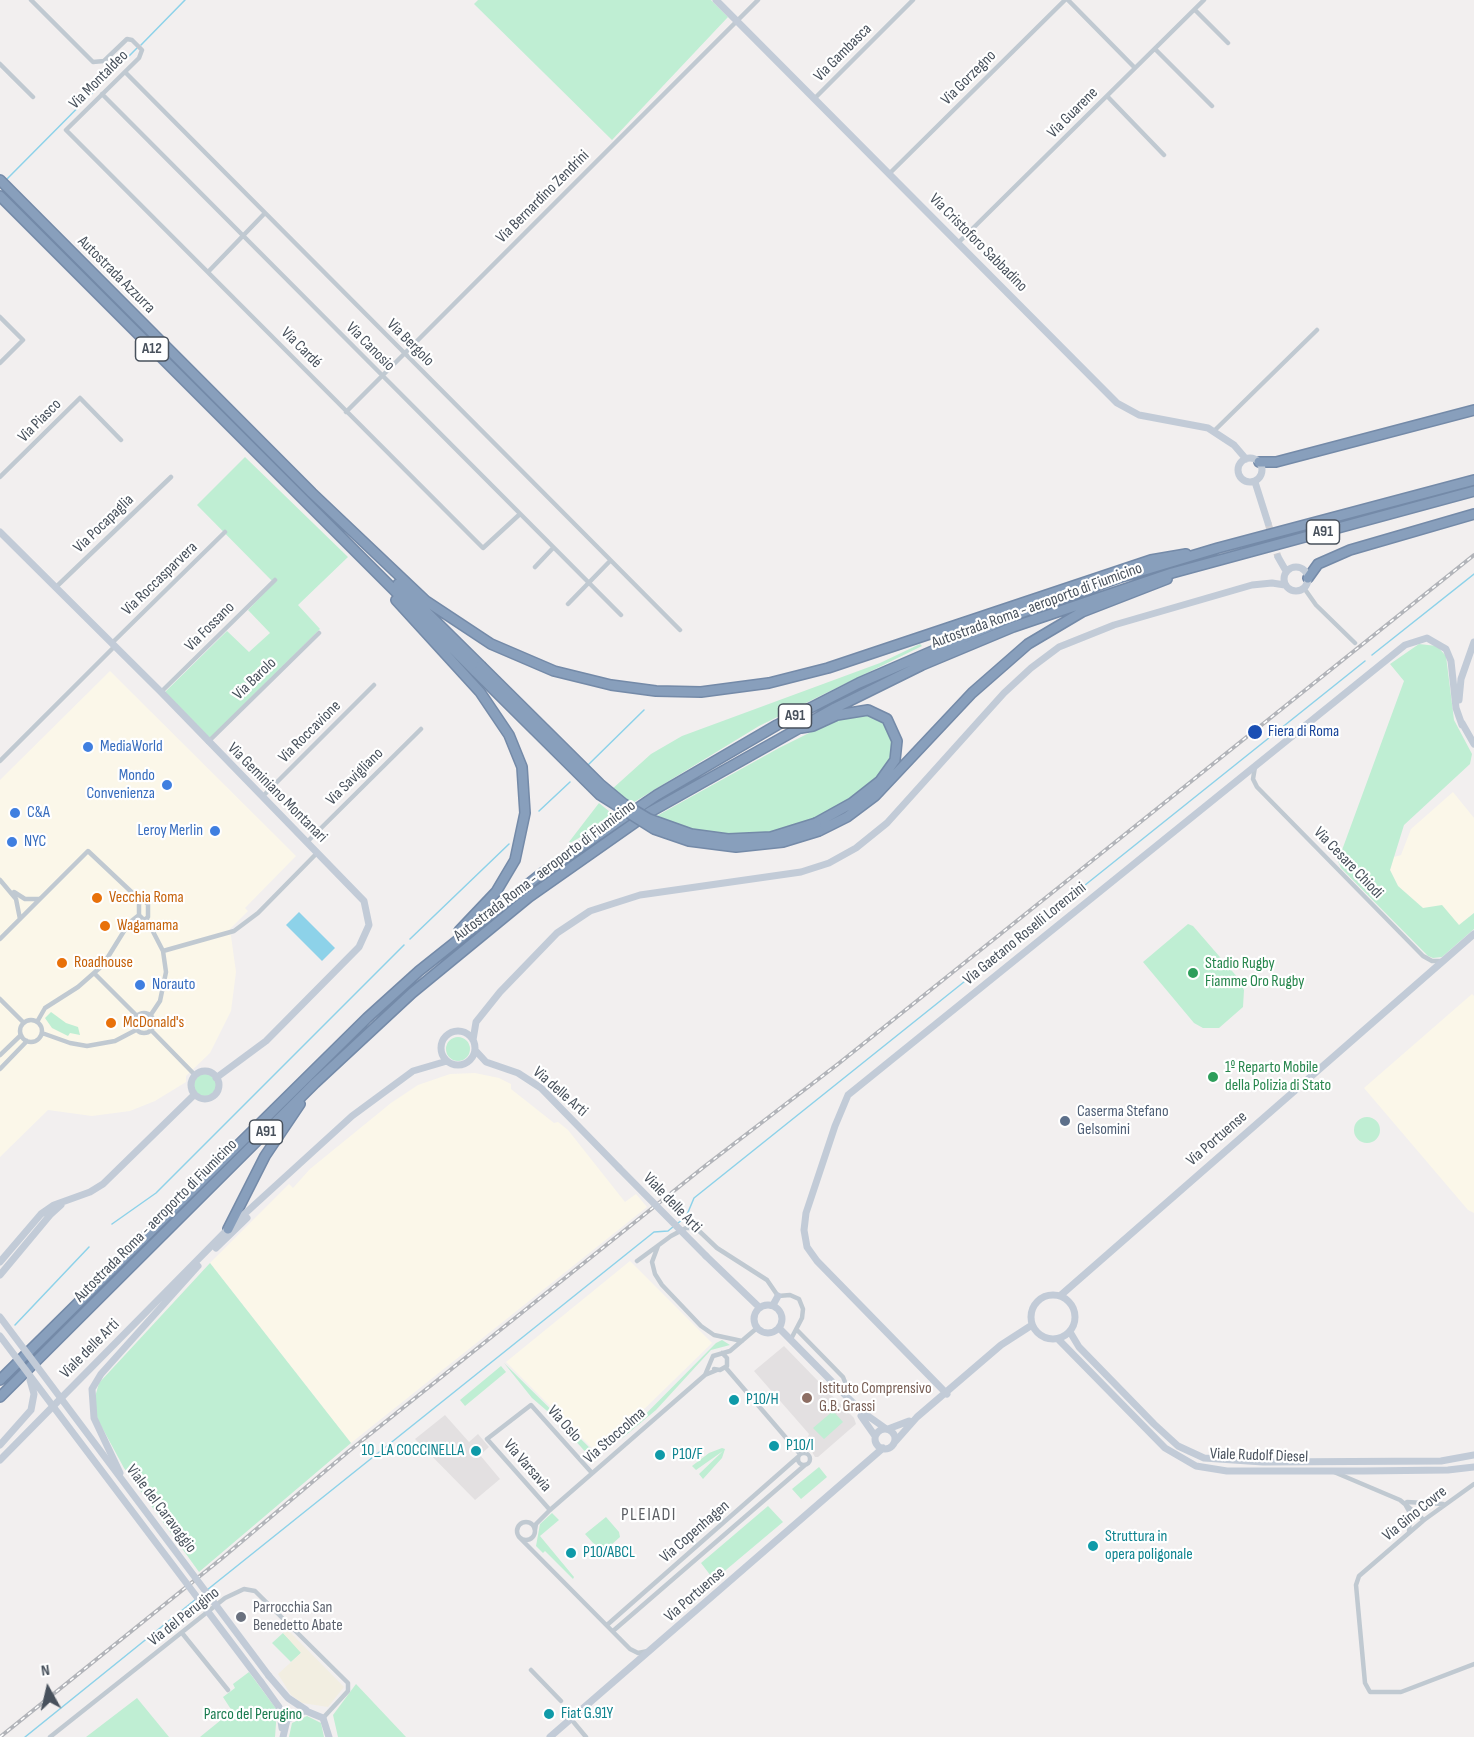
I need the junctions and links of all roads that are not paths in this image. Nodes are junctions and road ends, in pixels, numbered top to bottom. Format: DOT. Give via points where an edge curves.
graph roads {
  1 [pos="31,0"];
  2 [pos="716,0"];
  3 [pos="758,0"];
  4 [pos="913,0"];
  5 [pos="1066,0"];
  6 [pos="1204,0"];
  7 [pos="1195,9"];
  8 [pos="736,21"];
  9 [pos="1228,43"];
  10 [pos="1155,49"];
  11 [pos="0,64"];
  12 [pos="1135,68"];
  13 [pos="125,72"];
  14 [pos="102,94"];
  15 [pos="1107,96"];
  16 [pos="33,97"];
  17 [pos="815,98"];
  18 [pos="1212,106"];
  19 [pos="66,130"];
  20 [pos="1164,155"];
  21 [pos="890,174"];
  22 [pos="0,180"];
  23 [pos="0,196"];
  24 [pos="265,213"];
  25 [pos="243,235"];
  26 [pos="958,242"];
  27 [pos="208,272"];
  28 [pos="0,317"];
  29 [pos="1317,330"];
  30 [pos="404,354"];
  31 [pos="0,363"];
  32 [pos="382,376"];
  33 [pos="1474,410"];
  34 [pos="346,412"];
  35 [pos="1214,431"];
  36 [pos="121,440"];
  37 [pos="1246,459"];
  38 [pos="1259,462"];
  39 [pos="0,477"];
  40 [pos="171,477"];
  41 [pos="1474,480"];
  42 [pos="1255,482"];
  43 [pos="1474,491"];
  44 [pos="312,493"];
  45 [pos="304,502"];
  46 [pos="520,514"];
  47 [pos="1474,514"];
  48 [pos="1268,523"];
  49 [pos="0,532"];
  50 [pos="225,532"];
  51 [pos="553,548"];
  52 [pos="1218,548"];
  53 [pos="1278,557"];
  54 [pos="610,561"];
  55 [pos="535,567"];
  56 [pos="1286,571"];
  57 [pos="1172,573"];
  58 [pos="275,580"];
  59 [pos="589,583"];
  60 [pos="1306,583"];
  61 [pos="1286,585"];
  62 [pos="55,588"];
  63 [pos="568,604"];
  64 [pos="621,615"];
  65 [pos="680,630"];
  66 [pos="320,633"];
  67 [pos="1474,642"];
  68 [pos="1355,643"];
  69 [pos="114,645"];
  70 [pos="478,669"];
  71 [pos="374,685"];
  72 [pos="161,692"];
  73 [pos="1462,725"];
  74 [pos="796,728"];
  75 [pos="421,729"];
  76 [pos="208,742"];
  77 [pos="1474,744"];
  78 [pos="0,761"];
  79 [pos="1256,764"];
  80 [pos="262,797"];
  81 [pos="818,827"];
  82 [pos="307,842"];
  83 [pos="317,853"];
  84 [pos="0,880"];
  85 [pos="9,889"];
  86 [pos="26,899"];
  87 [pos="40,899"];
  88 [pos="140,900"];
  89 [pos="19,906"];
  90 [pos="33,906"];
  91 [pos="28,911"];
  92 [pos="139,915"];
  93 [pos="20,919"];
  94 [pos="147,920"];
  95 [pos="1474,934"];
  96 [pos="0,939"];
  97 [pos="163,951"];
  98 [pos="1445,960"];
  99 [pos="419,971"];
  100 [pos="94,973"];
  101 [pos="0,999"];
  102 [pos="137,1016"];
  103 [pos="150,1016"];
  104 [pos="37,1022"];
  105 [pos="24,1023"];
  106 [pos="136,1030"];
  107 [pos="151,1030"];
  108 [pos="42,1033"];
  109 [pos="21,1035"];
  110 [pos="473,1040"];
  111 [pos="27,1041"];
  112 [pos="475,1050"];
  113 [pos="0,1055"];
  114 [pos="447,1061"];
  115 [pos="486,1062"];
  116 [pos="466,1063"];
  117 [pos="0,1069"];
  118 [pos="195,1075"];
  119 [pos="216,1078"];
  120 [pos="315,1083"];
  121 [pos="194,1095"];
  122 [pos="619,1168"];
  123 [pos="263,1197"];
  124 [pos="228,1229"];
  125 [pos="659,1244"];
  126 [pos="200,1257"];
  127 [pos="637,1261"];
  128 [pos="4,1262"];
  129 [pos="194,1270"];
  130 [pos="0,1275"];
  131 [pos="1060,1295"];
  132 [pos="778,1296"];
  133 [pos="773,1305"];
  134 [pos="759,1307"];
  135 [pos="0,1317"];
  136 [pos="1032,1324"];
  137 [pos="757,1328"];
  138 [pos="779,1328"];
  139 [pos="797,1330"];
  140 [pos="1070,1332"];
  141 [pos="43,1336"];
  142 [pos="0,1338"];
  143 [pos="791,1339"];
  144 [pos="1058,1339"];
  145 [pos="742,1341"];
  146 [pos="734,1348"];
  147 [pos="722,1353"];
  148 [pos="728,1360"];
  149 [pos="711,1364"];
  150 [pos="21,1365"];
  151 [pos="726,1368"];
  152 [pos="717,1370"];
  153 [pos="0,1374"];
  154 [pos="705,1375"];
  155 [pos="0,1380"];
  156 [pos="947,1394"];
  157 [pos="846,1395"];
  158 [pos="0,1397"];
  159 [pos="854,1403"];
  160 [pos="917,1417"];
  161 [pos="886,1429"];
  162 [pos="487,1439"];
  163 [pos="875,1439"];
  164 [pos="894,1443"];
  165 [pos="0,1445"];
  166 [pos="883,1449"];
  167 [pos="799,1455"];
  168 [pos="1474,1455"];
  169 [pos="0,1460"];
  170 [pos="805,1465"];
  171 [pos="1474,1467"];
  172 [pos="1332,1471"];
  173 [pos="856,1472"];
  174 [pos="592,1473"];
  175 [pos="123,1481"];
  176 [pos="1474,1484"];
  177 [pos="1400,1500"];
  178 [pos="1443,1504"];
  179 [pos="550,1509"];
  180 [pos="541,1517"];
  181 [pos="1424,1520"];
  182 [pos="528,1523"];
  183 [pos="534,1533"];
  184 [pos="1409,1533"];
  185 [pos="519,1537"];
  186 [pos="692,1551"];
  187 [pos="535,1555"];
  188 [pos="686,1555"];
  189 [pos="698,1559"];
  190 [pos="692,1564"];
  191 [pos="606,1625"];
  192 [pos="613,1631"];
  193 [pos="182,1633"];
  194 [pos="655,1648"];
  195 [pos="630,1649"];
  196 [pos="1474,1664"];
  197 [pos="630,1669"];
  198 [pos="531,1670"];
  199 [pos="228,1690"];
  200 [pos="561,1701"];
  201 [pos="306,1711"];
  202 [pos="323,1718"];
  203 [pos="571,1719"];
  204 [pos="283,1736"];
  205 [pos="50,1737"];
  206 [pos="329,1737"];
  207 [pos="550,1737"];
  208 [pos="586,1737"];
  1 -- 13 [label="street, Via Montaldeo" via="93,62 104,61 130,39 142,54"];
  2 -- 8 [label="street, Via Cristoforo Sabbadino"];
  3 -- 8 [label="street, Via Bernardino Zendrini"];
  4 -- 17 [label="street, Via Gambasca"];
  5 -- 12 [label="street"];
  5 -- 21 [label="street, Via Gorzegno"];
  6 -- 7 [label="street, Via Guarene"];
  7 -- 9 [label="street"];
  7 -- 10 [label="street, Via Guarene"];
  8 -- 17 [label="street, Via Cristoforo Sabbadino"];
  8 -- 30 [label="street, Via Bernardino Zendrini"];
  10 -- 12 [label="street, Via Guarene"];
  10 -- 18 [label="street"];
  11 -- 16 [label="street"];
  12 -- 15 [label="street, Via Guarene"];
  13 -- 14 [label="street, Via Montaldeo"];
  13 -- 24 [label="street, Via Bergolo"];
  14 -- 19 [label="street, Via Montaldeo"];
  14 -- 25 [label="street, Via Canosio"];
  15 -- 20 [label="street"];
  15 -- 26 [label="street, Via Guarene"];
  17 -- 21 [label="street, Via Cristoforo Sabbadino"];
  19 -- 27 [label="street, Via Cardé"];
  21 -- 26 [label="street, Via Cristoforo Sabbadino"];
  22 -- 44 [label="highway, Autostrada Azzurra / A12"];
  23 -- 45 [label="highway, Autostrada Azzurra / A12"];
  24 -- 25 [label="street"];
  24 -- 30 [label="street, Via Bergolo"];
  25 -- 27 [label="street"];
  25 -- 32 [label="street, Via Canosio"];
  26 -- 35 [label="street, Via Cristoforo Sabbadino" via="1120,406 1144,416"];
  27 -- 34 [label="street, Via Cardé"];
  28 -- 31 [label="street" via="23,340"];
  29 -- 35 [label="street"];
  30 -- 32 [label="street, Via Bernardino Zendrini"];
  30 -- 54 [label="street, Via Bergolo"];
  32 -- 34 [label="street, Via Bernardino Zendrini"];
  32 -- 46 [label="street, Via Canosio"];
  33 -- 38 [label="highway" via="1276,462"];
  34 -- 46 [label="street, Via Cardé" via="483,548"];
  35 -- 37 [label="street, Via Cristoforo Sabbadino"];
  36 -- 39 [label="street, Via Piasco" via="80,398"];
  37 -- 38 [label="street"];
  37 -- 42 [label="street" via="1239,467 1239,475 1244,481"];
  38 -- 42 [label="street" via="1262,473"];
  40 -- 62 [label="street, Via Pocapaglia"];
  41 -- 52 [label="highway, Autostrada Roma - aeroporto di Fiumicino / A91"];
  42 -- 48 [label="street"];
  43 -- 57 [label="highway, Autostrada Roma - aeroporto di Fiumicino / A91"];
  44 -- 52 [label="highway" via="418,594 468,630 555,671 656,691 724,690 791,678 1151,560"];
  44 -- 70 [label="highway"];
  45 -- 70 [label="highway"];
  45 -- 99 [label="highway" via="480,692 502,723 522,767 525,813 512,868 489,902"];
  46 -- 51 [label="street, Via Canosio"];
  47 -- 60 [label="highway" via="1350,550 1318,564"];
  49 -- 62 [label="street, Via Geminiano Montanari"];
  50 -- 69 [label="street, Via Roccasparvera"];
  51 -- 55 [label="street"];
  51 -- 59 [label="street, Via Canosio"];
  52 -- 99 [label="highway, Autostrada Roma - aeroporto di Fiumicino / A91" via="1007,618 912,658 802,712 629,813 524,887"];
  53 -- 56 [label="street"];
  54 -- 59 [label="street"];
  54 -- 65 [label="street, Via Bergolo"];
  56 -- 60 [label="street" via="1298,567 1305,571"];
  56 -- 61 [label="street"];
  57 -- 74 [label="highway, Autostrada Roma - aeroporto di Fiumicino / A91" via="966,646"];
  57 -- 81 [label="highway" via="1156,585 1082,612 1028,644 979,686 875,796 847,817"];
  58 -- 72 [label="street, Via Fossano"];
  59 -- 63 [label="street"];
  59 -- 64 [label="street, Via Canosio"];
  60 -- 61 [label="street" via="1292,590"];
  60 -- 68 [label="street" via="1316,605"];
  61 -- 110 [label="street" via="1252,585 1062,645 1004,693 887,823 856,848 801,872 647,893 590,910 557,933 500,992 476,1022"];
  62 -- 69 [label="street, Via Geminiano Montanari"];
  66 -- 76 [label="street, Via Barolo"];
  67 -- 73 [label="street" via="1460,690"];
  69 -- 72 [label="street, Via Geminiano Montanari"];
  69 -- 78 [label="street, Via Roccasparvera"];
  70 -- 81 [label="highway, bridge" via="600,784 649,819 691,834 728,839 771,837"];
  71 -- 80 [label="street, Via Roccavione"];
  72 -- 76 [label="street, Via Geminiano Montanari"];
  73 -- 77 [label="street"];
  73 -- 79 [label="street, Via Gaetano Roselli Lorenzini" via="1449,654 1437,641 1420,639 1401,648"];
  74 -- 81 [label="highway" via="864,710 887,719 896,736 896,755 884,776"];
  74 -- 120 [label="highway, Autostrada Roma - aeroporto di Fiumicino / A91" via="650,812 529,897 412,993"];
  75 -- 82 [label="street, Via Savigliano"];
  76 -- 80 [label="street, Via Geminiano Montanari"];
  79 -- 98 [label="street, Via Cesare Chiodi" via="1253,777 1257,787 1423,956 1432,962"];
  79 -- 156 [label="street, Via Gaetano Roselli Lorenzini" via="854,1089 844,1102 806,1213 807,1246 817,1261"];
  80 -- 82 [label="street, Via Geminiano Montanari"];
  82 -- 83 [label="street, Via Geminiano Montanari"];
  83 -- 97 [label="street" via="240,927"];
  83 -- 119 [label="street, Via Geminiano Montanari" via="364,901 369,916 366,937 272,1036"];
  84 -- 85 [label="street"];
  85 -- 86 [label="street"];
  85 -- 89 [label="street"];
  86 -- 87 [label="street"];
  86 -- 90 [label="street"];
  87 -- 88 [label="street" via="88,851"];
  87 -- 90 [label="street"];
  88 -- 92 [label="street"];
  88 -- 94 [label="street" via="147,901"];
  89 -- 91 [label="street"];
  89 -- 93 [label="street"];
  90 -- 91 [label="street"];
  91 -- 93 [label="street"];
  92 -- 94 [label="street"];
  92 -- 100 [label="street"];
  93 -- 96 [label="street"];
  94 -- 97 [label="street"];
  95 -- 98 [label="street, Via Portuense"];
  97 -- 103 [label="street" via="165,985"];
  98 -- 131 [label="street, Via Portuense"];
  99 -- 141 [label="highway, Autostrada Roma - aeroporto di Fiumicino / A91" via="367,1017"];
  100 -- 102 [label="street"];
  100 -- 104 [label="street" via="49,1004"];
  101 -- 105 [label="street"];
  102 -- 103 [label="street"];
  102 -- 106 [label="street"];
  103 -- 107 [label="street" via="154,1023"];
  104 -- 105 [label="street"];
  104 -- 108 [label="street"];
  105 -- 109 [label="street"];
  106 -- 107 [label="street"];
  106 -- 108 [label="street" via="115,1041 87,1046"];
  107 -- 118 [label="street"];
  108 -- 111 [label="street" via="36,1041"];
  109 -- 111 [label="street"];
  109 -- 113 [label="street"];
  110 -- 112 [label="street"];
  110 -- 114 [label="street" via="465,1032 449,1033 441,1047"];
  111 -- 117 [label="street"];
  112 -- 115 [label="street, Via delle Arti"];
  112 -- 116 [label="street"];
  114 -- 116 [label="street, Viale delle Arti"];
  114 -- 123 [label="street, Viale delle Arti" via="420,1068 379,1095"];
  115 -- 116 [label="street, Viale delle Arti"];
  115 -- 122 [label="street, Via delle Arti" via="512,1070 536,1084"];
  118 -- 119 [label="street" via="209,1072"];
  118 -- 121 [label="street" via="191,1082"];
  119 -- 121 [label="street" via="219,1086 211,1098"];
  120 -- 124 [label="highway" via="271,1147"];
  120 -- 158 [label="highway, Autostrada Roma - aeroporto di Fiumicino / A91"];
  121 -- 128 [label="street" via="106,1180 90,1192 41,1214"];
  122 -- 134 [label="street, Viale delle Arti, bridge"];
  123 -- 124 [label="street, Viale delle Arti"];
  123 -- 129 [label="street, Viale delle Arti" via="259,1206"];
  124 -- 126 [label="street, Viale delle Arti"];
  125 -- 127 [label="street"];
  125 -- 132 [label="street" via="686,1228 696,1228 717,1248 768,1280"];
  125 -- 145 [label="street" via="652,1255 655,1274 662,1285 712,1336"];
  126 -- 129 [label="street, Viale delle Arti"];
  126 -- 169 [label="street, Viale delle Arti"];
  128 -- 130 [label="street"];
  129 -- 175 [label="street, Viale delle Arti, bridge" via="101,1374 91,1392 91,1410"];
  131 -- 136 [label="street" via="1046,1295 1035,1304"];
  131 -- 140 [label="street" via="1075,1311"];
  132 -- 133 [label="street"];
  132 -- 139 [label="street" via="792,1296 800,1301 803,1314"];
  133 -- 134 [label="street"];
  133 -- 138 [label="street" via="782,1315"];
  134 -- 137 [label="street" via="754,1315"];
  135 -- 175 [label="street, Viale del Caravaggio, bridge"];
  136 -- 144 [label="street" via="1040,1335"];
  136 -- 156 [label="street" via="1001,1345"];
  137 -- 138 [label="street" via="768,1333"];
  137 -- 145 [label="street"];
  138 -- 143 [label="street"];
  139 -- 143 [label="street"];
  139 -- 157 [label="street" via="844,1379"];
  140 -- 144 [label="street"];
  140 -- 168 [label="street, Viale Rudolf Diesel" via="1079,1347 1154,1425 1178,1446 1204,1458 1263,1462 1432,1461"];
  141 -- 153 [label="highway"];
  141 -- 155 [label="highway, Autostrada Roma - aeroporto di Fiumicino / A91"];
  142 -- 150 [label="street, Viale del Caravaggio, bridge"];
  143 -- 157 [label="street"];
  144 -- 172 [label="street, Viale Rudolf Diesel" via="1155,1439 1186,1462 1220,1470"];
  145 -- 146 [label="street"];
  146 -- 147 [label="street"];
  146 -- 148 [label="street"];
  147 -- 148 [label="street"];
  147 -- 149 [label="street" via="713,1356"];
  148 -- 151 [label="street"];
  149 -- 152 [label="street"];
  149 -- 154 [label="street, Via Stoccolma"];
  150 -- 165 [label="street, bridge" via="32,1383 32,1404 25,1420"];
  150 -- 204 [label="street, Viale del Caravaggio, bridge" via="279,1707"];
  151 -- 152 [label="street"];
  151 -- 167 [label="street"];
  152 -- 154 [label="street, Via Stoccolma"];
  154 -- 174 [label="street, Via Stoccolma"];
  156 -- 160 [label="street"];
  157 -- 159 [label="street"];
  159 -- 161 [label="street"];
  159 -- 163 [label="street"];
  160 -- 161 [label="street"];
  160 -- 164 [label="street"];
  161 -- 163 [label="street"];
  161 -- 164 [label="street" via="894,1434"];
  162 -- 174 [label="street, Via Oslo" via="531,1405"];
  162 -- 179 [label="street, Via Varsavia"];
  163 -- 166 [label="street"];
  163 -- 173 [label="street, Via Portuense"];
  164 -- 166 [label="street"];
  166 -- 173 [label="street, Via Portuense"];
  167 -- 170 [label="street" via="799,1462"];
  167 -- 170 [label="street" via="809,1455 810,1461"];
  167 -- 186 [label="street, Via Copenhagen"];
  170 -- 189 [label="street, Via Copenhagen"];
  171 -- 172 [label="street, Viale Rudolf Diesel"];
  172 -- 177 [label="street"];
  173 -- 194 [label="street, Via Portuense"];
  174 -- 179 [label="street, Via Stoccolma"];
  175 -- 201 [label="street, Viale del Caravaggio, bridge" via="268,1676"];
  176 -- 178 [label="street, Via Gino Covre"];
  177 -- 178 [label="street"];
  177 -- 181 [label="street"];
  177 -- 184 [label="street" via="1410,1513"];
  178 -- 181 [label="street, Via Gino Covre"];
  179 -- 180 [label="street, Via Stoccolma"];
  180 -- 182 [label="street, Via Stoccolma"];
  180 -- 183 [label="street, Via Stoccolma"];
  181 -- 184 [label="street, Via Gino Covre"];
  182 -- 183 [label="street"];
  182 -- 185 [label="street" via="519,1526"];
  183 -- 185 [label="street" via="527,1540"];
  183 -- 187 [label="street" via="531,1545"];
  184 -- 196 [label="street, Via Gino Covre" via="1356,1582 1365,1683 1372,1693 1401,1692"];
  185 -- 187 [label="street"];
  186 -- 188 [label="street, Via Copenhagen"];
  186 -- 189 [label="street"];
  187 -- 191 [label="street"];
  188 -- 190 [label="street"];
  188 -- 191 [label="street, Via Copenhagen"];
  189 -- 190 [label="street, Via Copenhagen"];
  190 -- 192 [label="street, Via Copenhagen"];
  191 -- 192 [label="street"];
  192 -- 195 [label="street"];
  193 -- 199 [label="street"];
  193 -- 202 [label="street, Via del Perugino" via="225,1599 244,1589 255,1591 349,1685"];
  193 -- 205 [label="street, Via del Perugino"];
  194 -- 195 [label="street" via="641,1653"];
  194 -- 197 [label="street, Via Portuense"];
  195 -- 197 [label="street"];
  197 -- 203 [label="street, Via Portuense"];
  198 -- 200 [label="street"];
  201 -- 202 [label="street, Viale del Caravaggio"];
  201 -- 204 [label="street" via="287,1720"];
  202 -- 206 [label="street"];
  203 -- 207 [label="street, Via Portuense"];
  203 -- 208 [label="street"];
}
